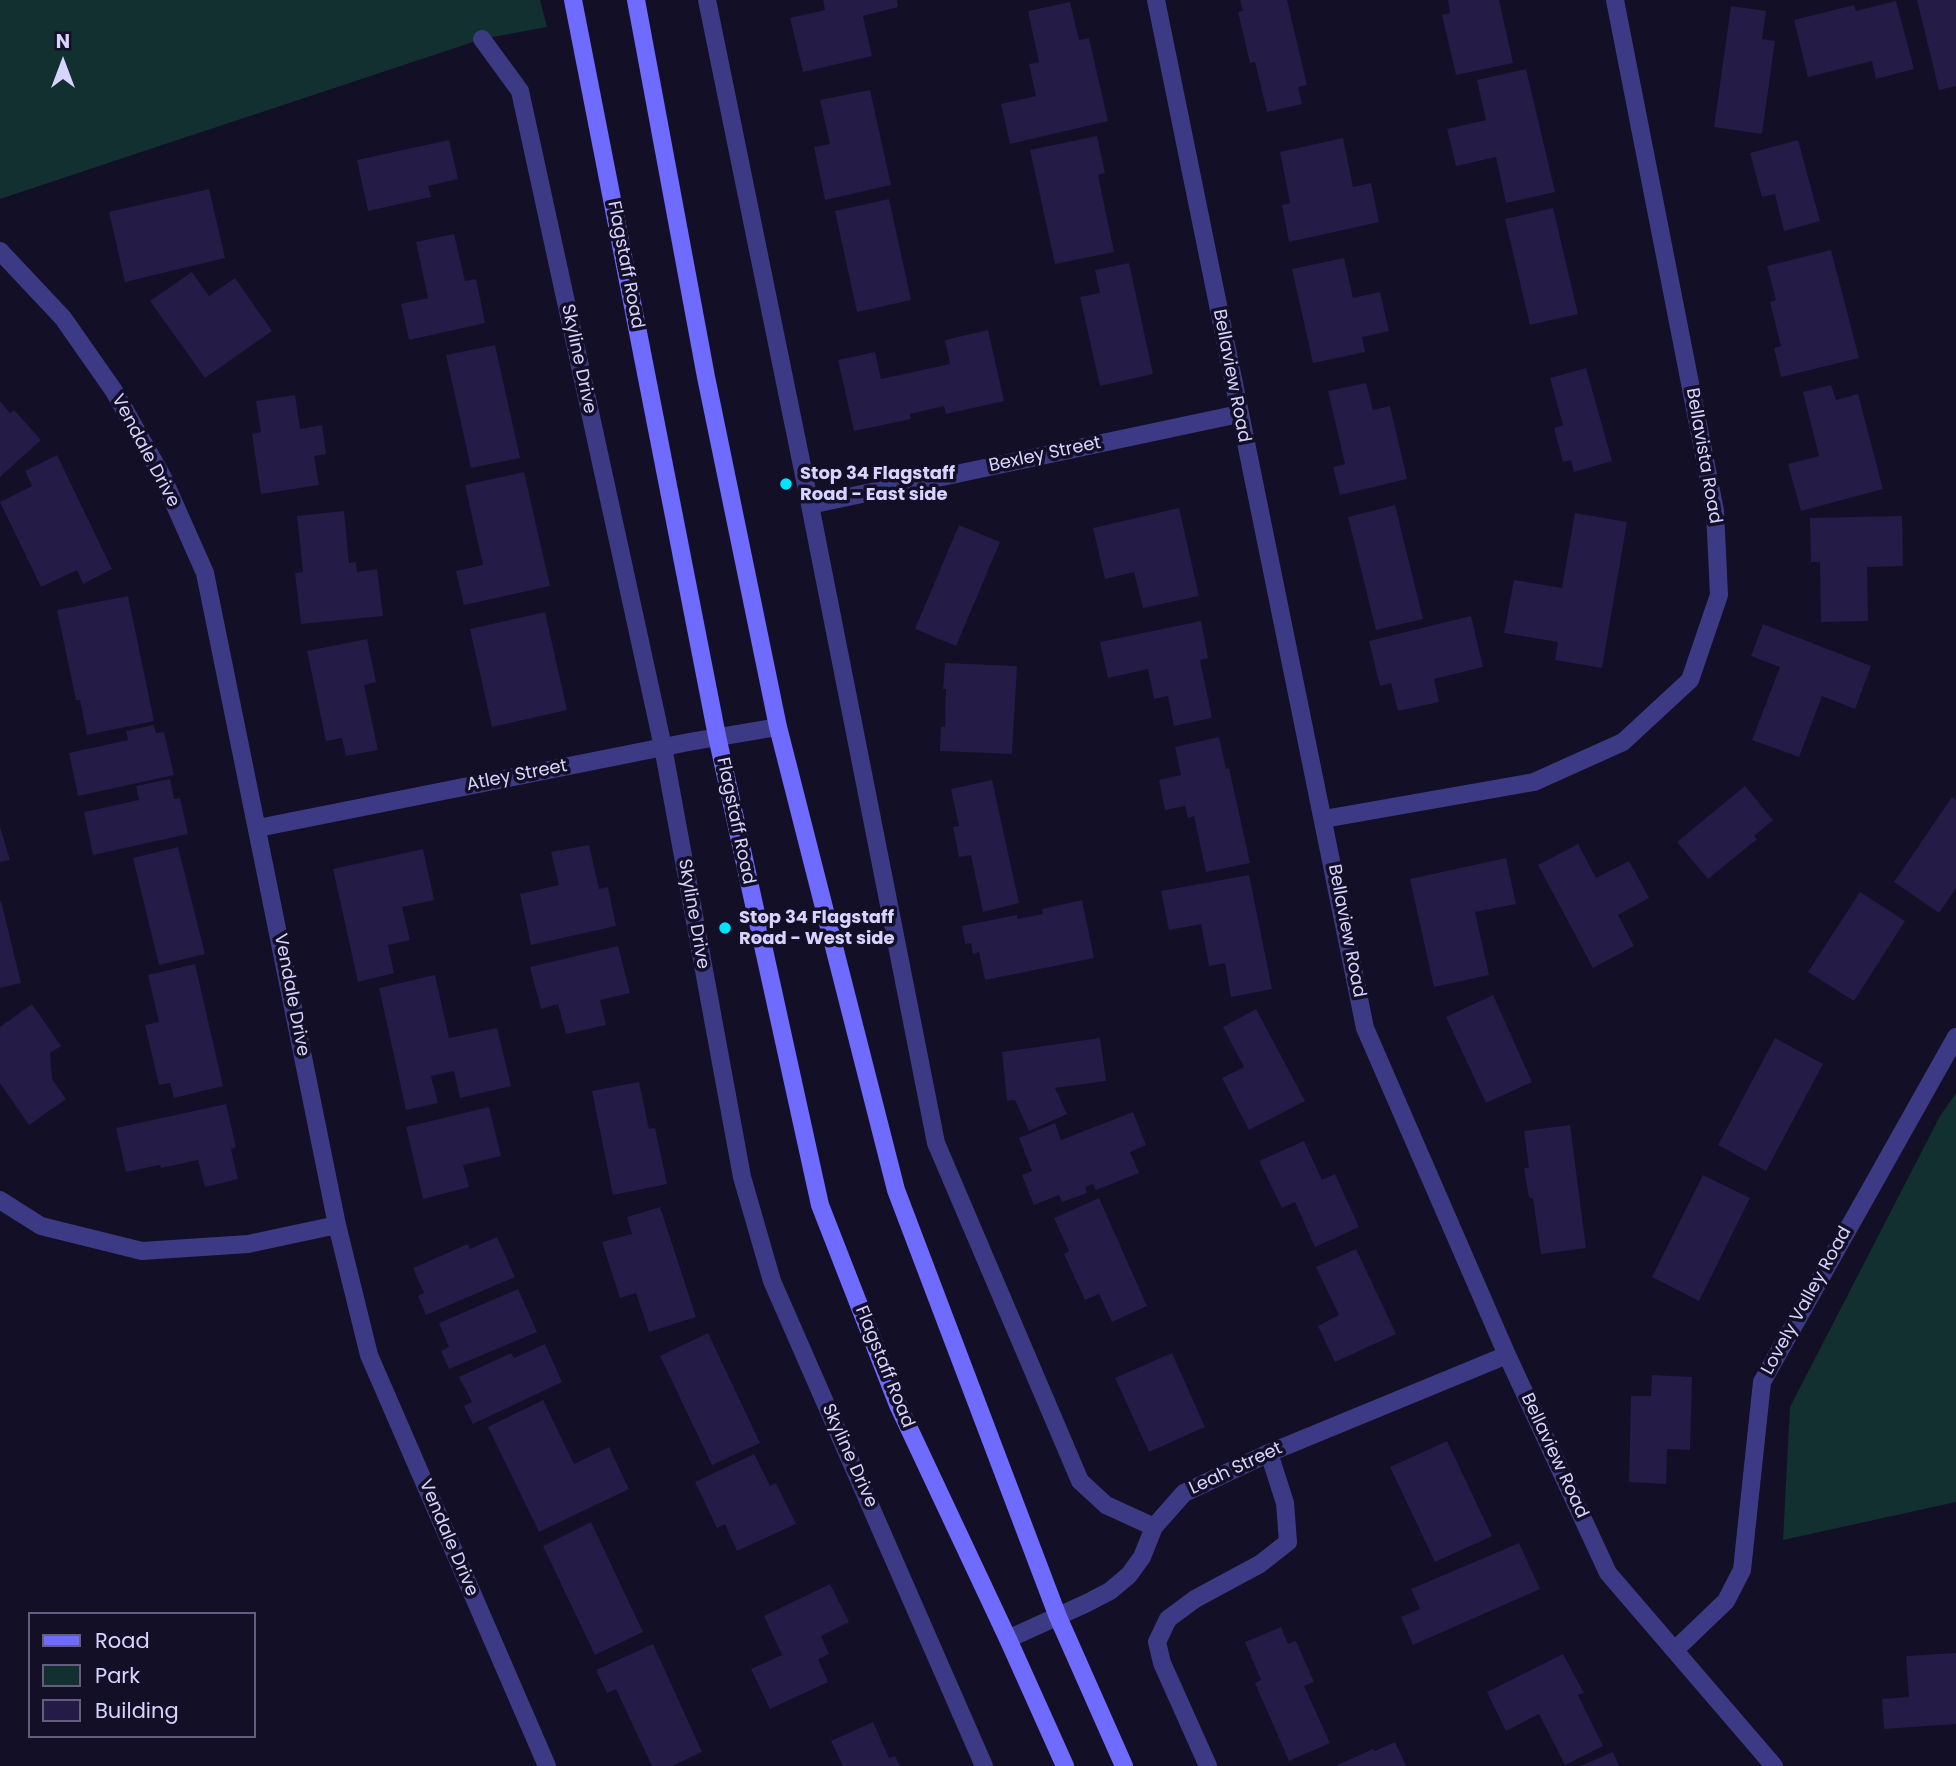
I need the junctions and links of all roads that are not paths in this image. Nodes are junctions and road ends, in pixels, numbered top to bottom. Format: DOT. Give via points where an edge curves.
graph roads {
  1 [pos="573,0"];
  2 [pos="636,0"];
  3 [pos="706,0"];
  4 [pos="1156,0"];
  5 [pos="1615,0"];
  6 [pos="482,39"];
  7 [pos="0,251"];
  8 [pos="1239,414"];
  9 [pos="810,505"];
  10 [pos="778,727"];
  11 [pos="717,736"];
  12 [pos="663,747"];
  13 [pos="1324,819"];
  14 [pos="258,828"];
  15 [pos="1956,1037"];
  16 [pos="0,1200"];
  17 [pos="337,1225"];
  18 [pos="1507,1355"];
  19 [pos="1269,1453"];
  20 [pos="1154,1527"];
  21 [pos="1058,1617"];
  22 [pos="1009,1639"];
  23 [pos="1675,1650"];
  24 [pos="547,1766"];
  25 [pos="984,1766"];
  26 [pos="1065,1766"];
  27 [pos="1124,1766"];
  28 [pos="1208,1766"];
  29 [pos="1774,1766"];
  1 -- 11 [label="main road, Flagstaff Road"];
  2 -- 10 [label="main road" via="706,377"];
  3 -- 9 [label="street"];
  4 -- 8 [label="street, Bellaview Road"];
  5 -- 13 [label="street, Bellavista Road" via="1716,511 1719,595 1690,680 1623,742 1534,782"];
  6 -- 12 [label="street, Skyline Drive" via="520,91"];
  7 -- 14 [label="street, Vendale Drive" via="70,328 114,391 173,500 205,573"];
  8 -- 9 [label="street, Bexley Street"];
  8 -- 13 [label="street, Bellaview Road"];
  9 -- 20 [label="street" via="936,1143 1080,1481 1106,1505"];
  10 -- 11 [label="street, Atley Street"];
  10 -- 21 [label="main road" via="896,1190"];
  11 -- 12 [label="street, Atley Street"];
  11 -- 22 [label="main road, Flagstaff Road" via="820,1205 898,1405"];
  12 -- 14 [label="street, Atley Street"];
  12 -- 25 [label="street, Skyline Drive" via="742,1177 772,1281"];
  13 -- 18 [label="street, Bellaview Road" via="1365,1028"];
  14 -- 17 [label="street, Vendale Drive"];
  15 -- 23 [label="street, Lovely Valley Road" via="1762,1382 1742,1570 1726,1601"];
  16 -- 17 [label="street" via="41,1226 142,1251 248,1244"];
  17 -- 24 [label="street, Vendale Drive" via="369,1355"];
  18 -- 19 [label="street, Leah Street"];
  18 -- 23 [label="street, Bellaview Road" via="1608,1573"];
  19 -- 20 [label="street, Leah Street" via="1184,1493"];
  19 -- 28 [label="street" via="1285,1503 1288,1542 1168,1619 1157,1642"];
  20 -- 21 [label="street, Leah Street" via="1129,1575 1110,1591"];
  21 -- 22 [label="street, Leah Street"];
  21 -- 27 [label="main road"];
  22 -- 26 [label="main road, Flagstaff Road"];
  23 -- 29 [label="street, Bellaview Road"];
}
